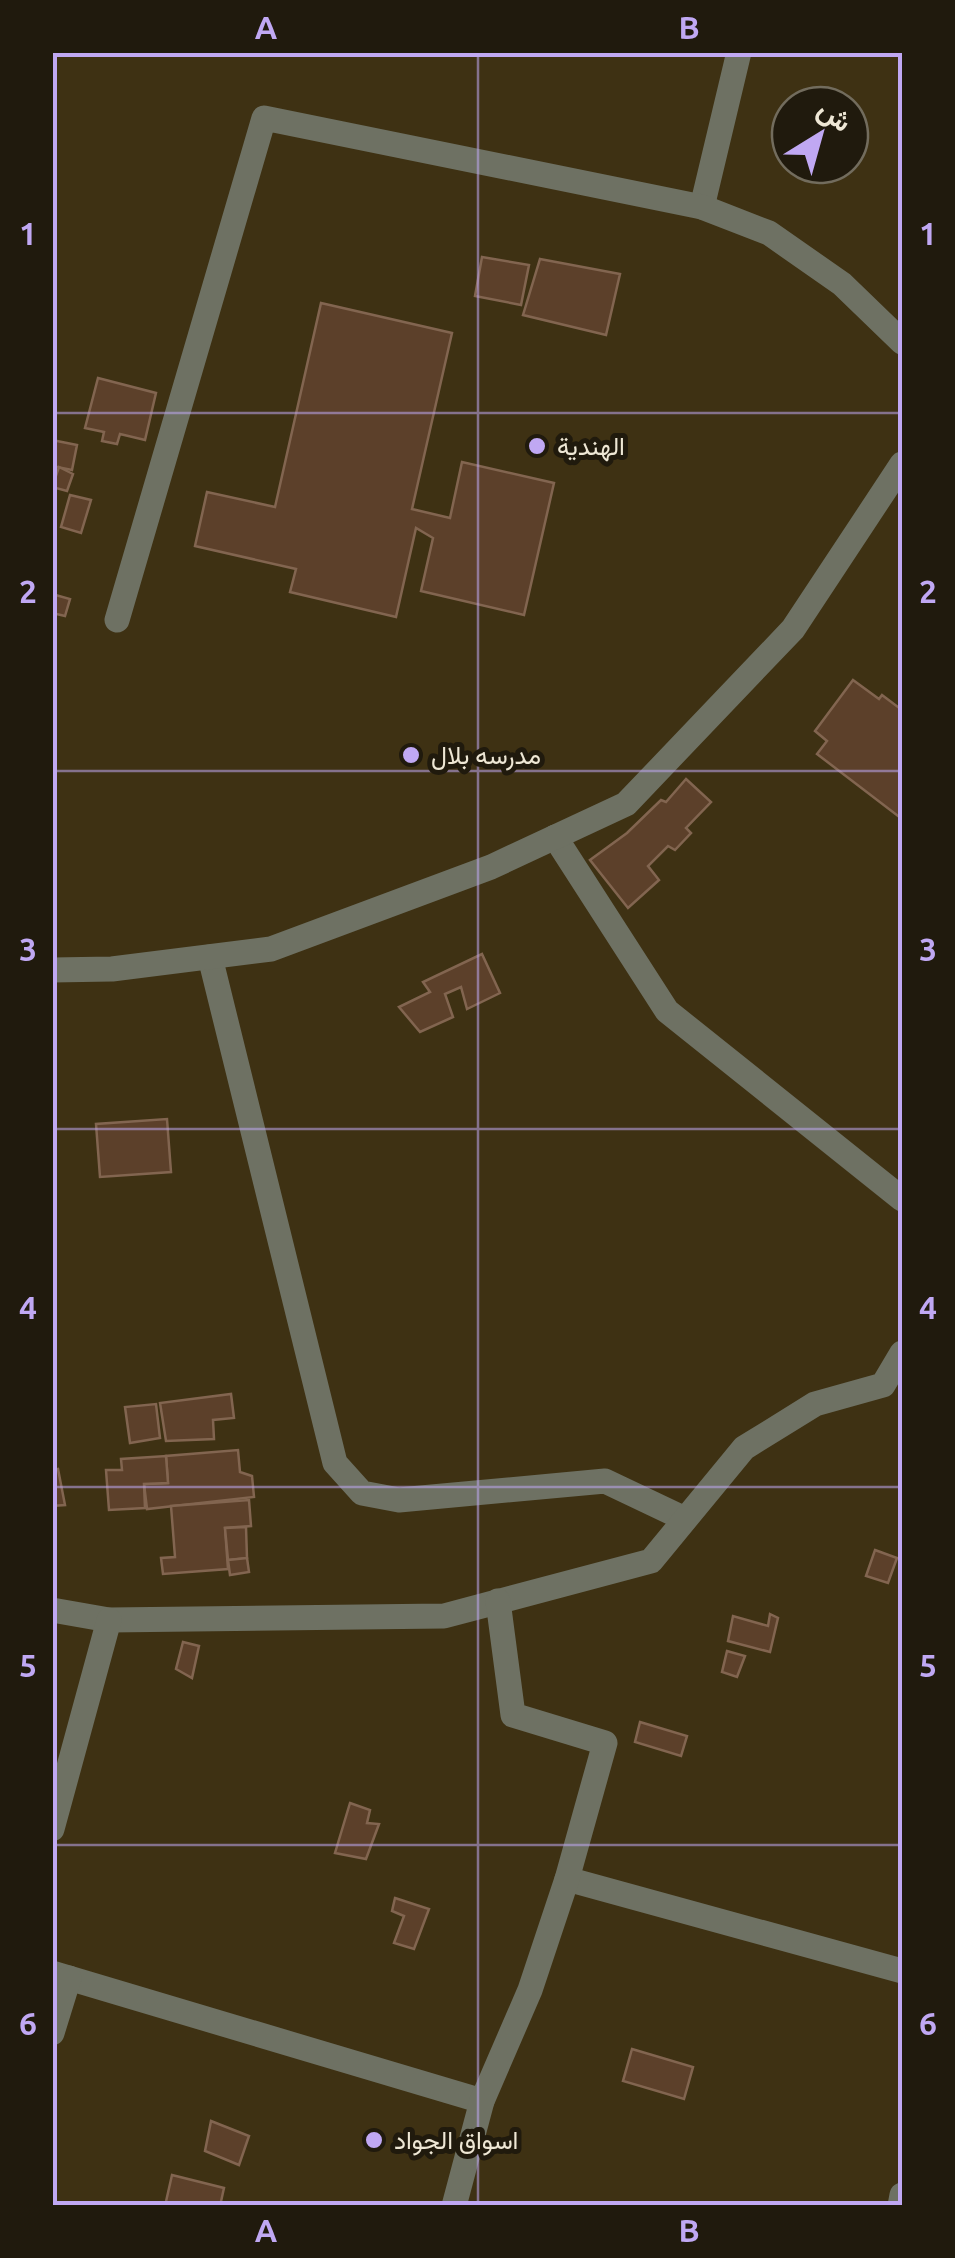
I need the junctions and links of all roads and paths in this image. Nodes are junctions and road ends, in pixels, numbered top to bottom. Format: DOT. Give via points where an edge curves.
graph roads {
  1 [pos="738,52"];
  2 [pos="702,207"];
  3 [pos="902,342"];
  4 [pos="902,464"];
  5 [pos="117,620"];
  6 [pos="556,837"];
  7 [pos="210,956"];
  8 [pos="52,970"];
  9 [pos="902,1199"];
  10 [pos="902,1353"];
  11 [pos="893,1393"];
  12 [pos="685,1520"];
  13 [pos="498,1601"];
  14 [pos="52,1610"];
  15 [pos="110,1620"];
  16 [pos="52,1829"];
  17 [pos="567,1880"];
  18 [pos="902,1971"];
  19 [pos="61,1976"];
  20 [pos="52,2034"];
  21 [pos="482,2100"];
  22 [pos="902,2196"];
  23 [pos="454,2206"];
  24 [pos="900,2206"];
  1 -- 2 [label="street"];
  2 -- 3 [label="street" via="769,233 842,284"];
  2 -- 5 [label="street" via="264,118"];
  4 -- 6 [label="street" via="793,629 626,804"];
  6 -- 7 [label="street" via="491,868 271,949"];
  6 -- 9 [label="street" via="668,1012"];
  7 -- 8 [label="street"];
  7 -- 12 [label="street" via="336,1463 362,1493 400,1500 605,1481"];
  10 -- 11 [label="street"];
  11 -- 12 [label="street" via="815,1404 744,1448"];
  12 -- 13 [label="street" via="651,1561"];
  13 -- 15 [label="street" via="444,1616"];
  13 -- 17 [label="street" via="514,1715 605,1743"];
  14 -- 15 [label="street"];
  15 -- 16 [label="street"];
  17 -- 18 [label="street"];
  17 -- 21 [label="street" via="530,1990"];
  19 -- 20 [label="street"];
  19 -- 21 [label="street"];
  21 -- 23 [label="street"];
  22 -- 24 [label="street"];
}
